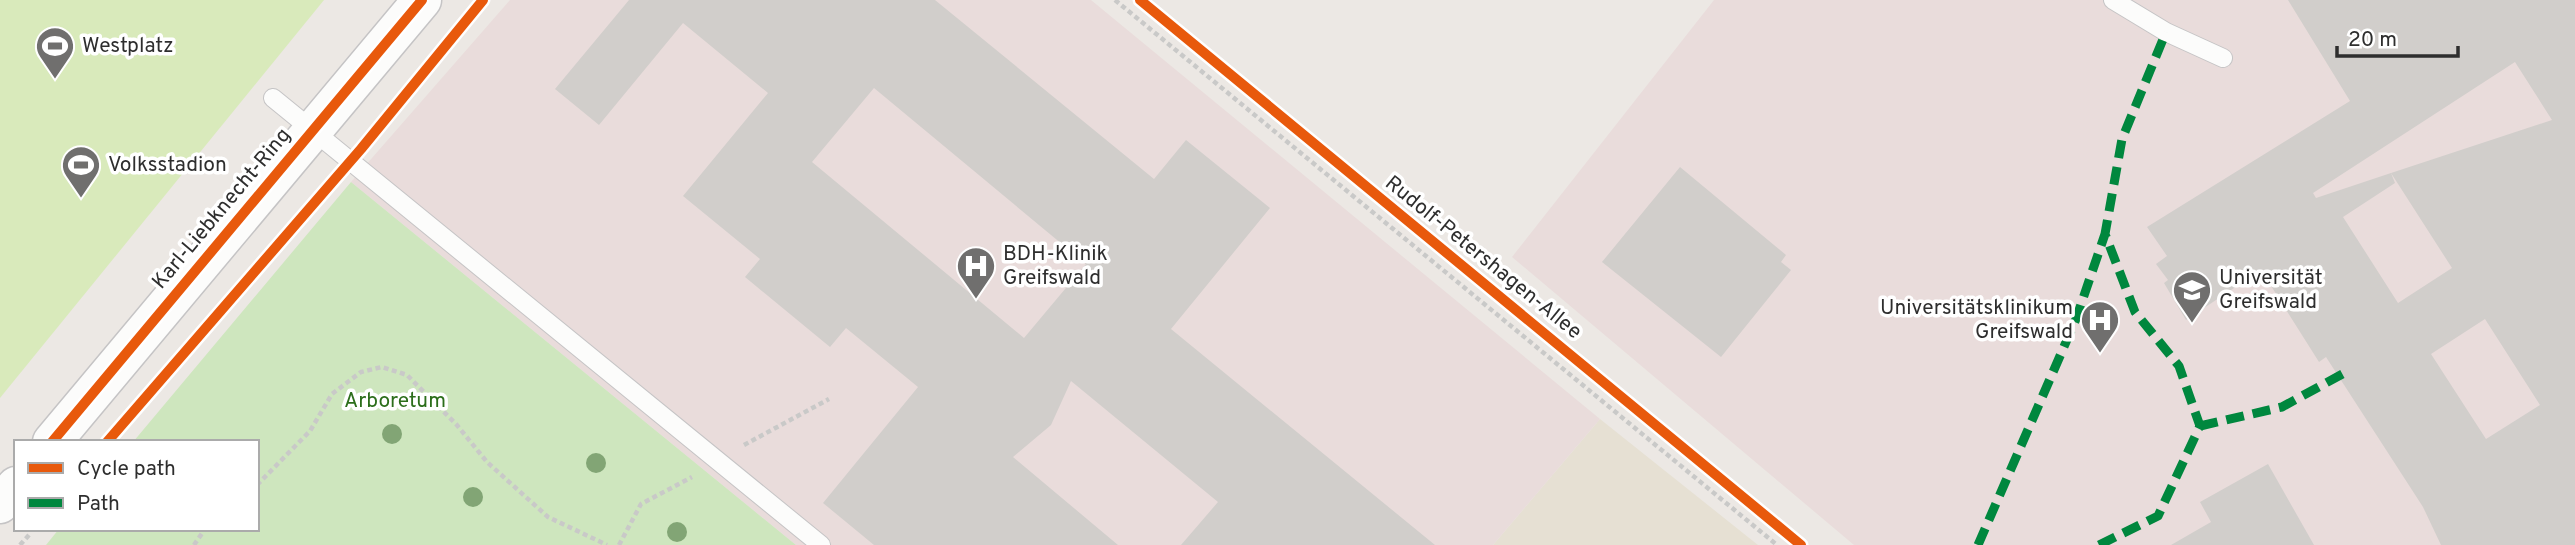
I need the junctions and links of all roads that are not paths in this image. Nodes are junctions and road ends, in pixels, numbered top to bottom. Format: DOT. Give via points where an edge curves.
graph roads {
  1 [pos="422,0"];
  2 [pos="2113,0"];
  3 [pos="2223,58"];
  4 [pos="272,98"];
  5 [pos="311,132"];
  6 [pos="54,440"];
  7 [pos="14,488"];
  8 [pos="0,505"];
  9 [pos="821,545"];
  1 -- 5 [label="street, Karl-Liebknecht-Ring"];
  2 -- 3 [label="lane" via="2166,32"];
  4 -- 5 [label="lane"];
  5 -- 6 [label="street, Karl-Liebknecht-Ring"];
  5 -- 9 [label="lane"];
  7 -- 8 [label="street"];
}
